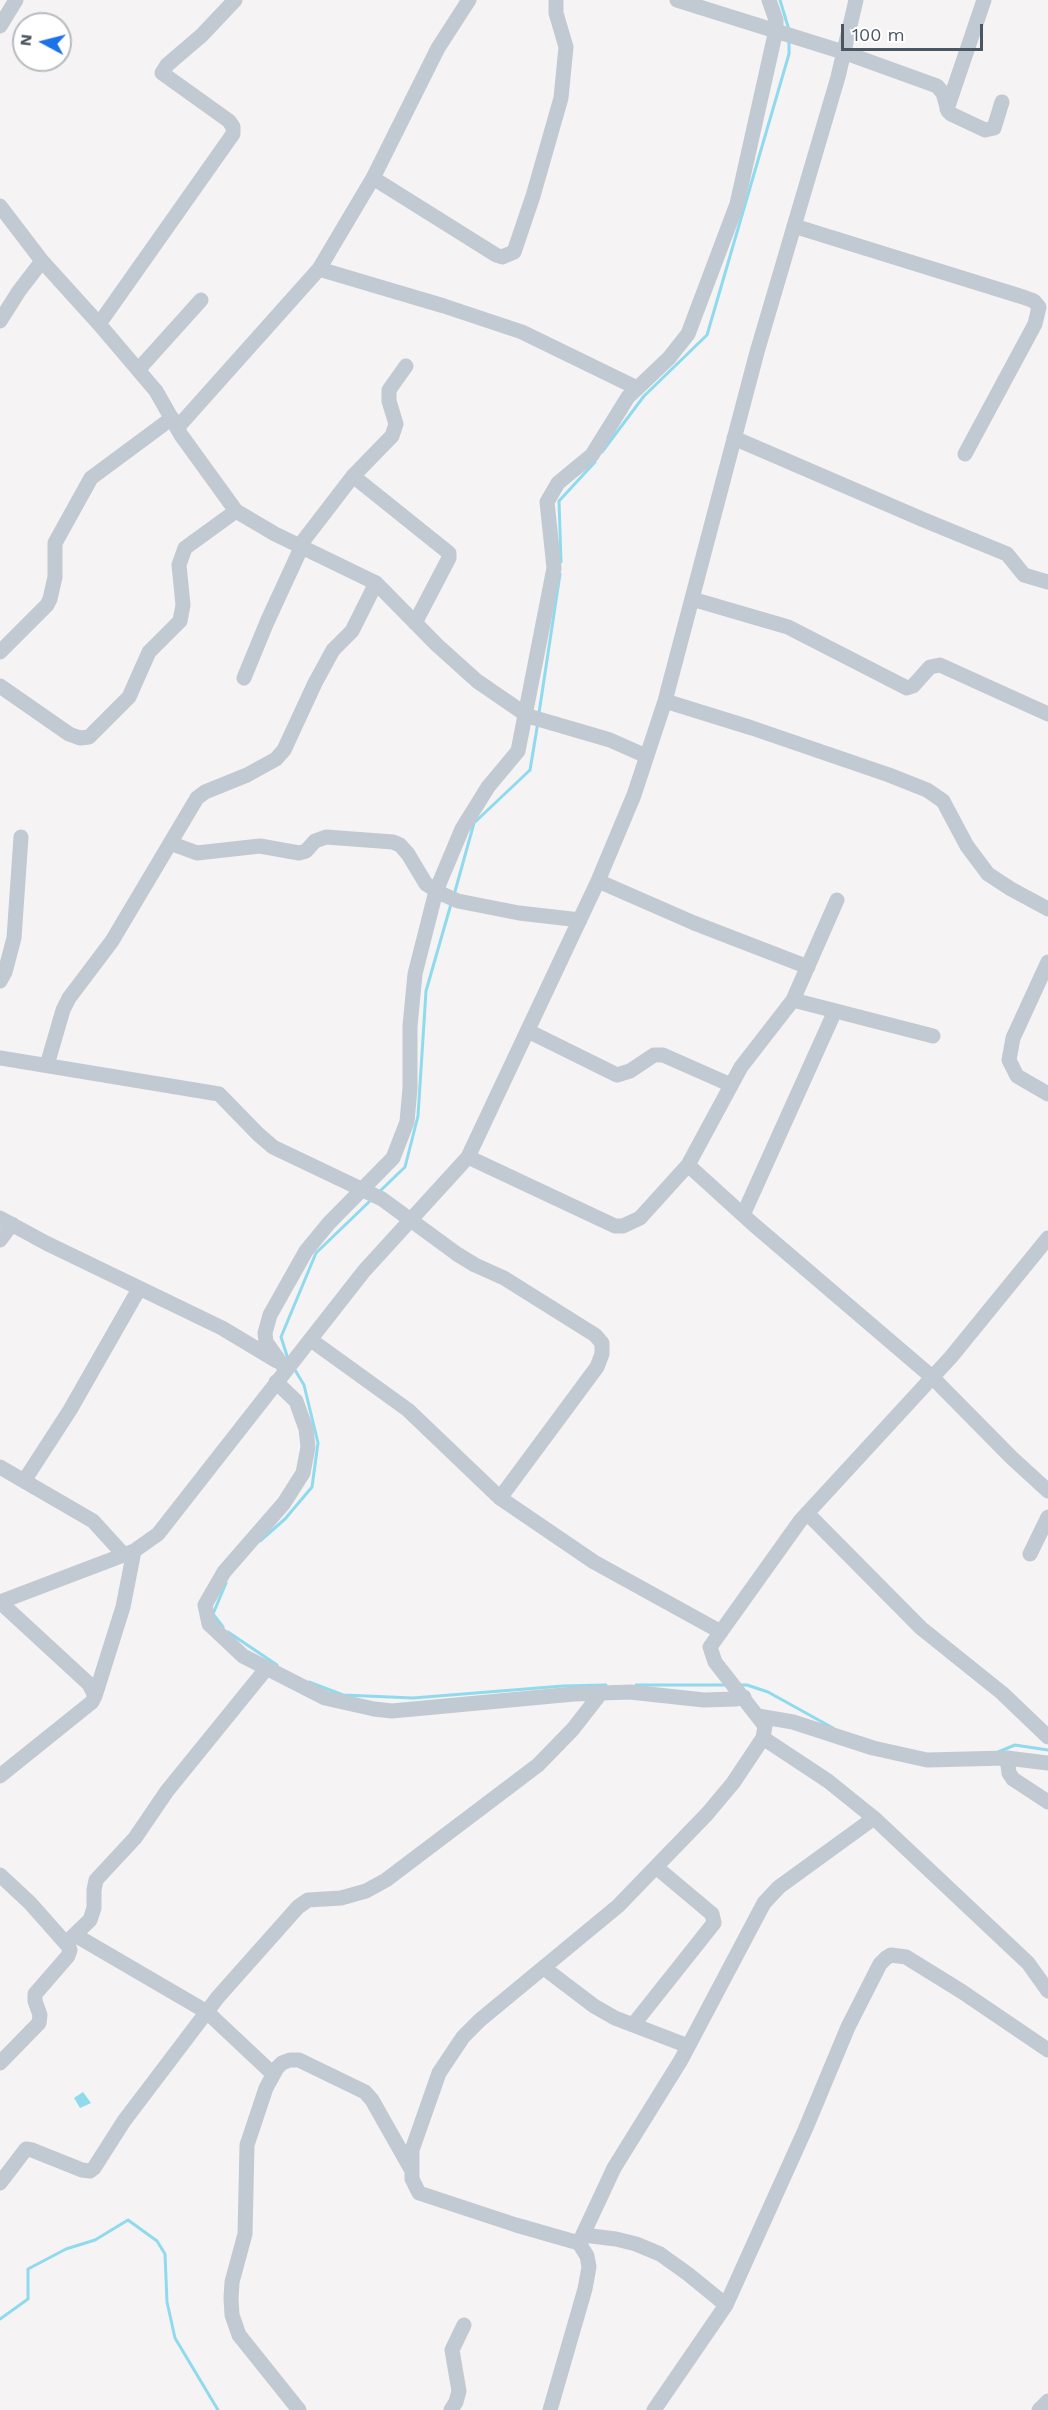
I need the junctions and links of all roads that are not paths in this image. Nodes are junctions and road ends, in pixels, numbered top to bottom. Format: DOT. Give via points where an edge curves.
graph roads {
  1 [pos="16,0"];
  2 [pos="235,0"];
  3 [pos="469,0"];
  4 [pos="556,0"];
  5 [pos="677,0"];
  6 [pos="769,0"];
  7 [pos="856,0"];
  8 [pos="984,0"];
  9 [pos="0,26"];
  10 [pos="777,31"];
  11 [pos="843,52"];
  12 [pos="1002,102"];
  13 [pos="947,109"];
  14 [pos="373,178"];
  15 [pos="0,206"];
  16 [pos="794,226"];
  17 [pos="42,261"];
  18 [pos="319,269"];
  19 [pos="201,300"];
  20 [pos="1043,308"];
  21 [pos="0,321"];
  22 [pos="99,324"];
  23 [pos="406,366"];
  24 [pos="138,370"];
  25 [pos="638,388"];
  26 [pos="175,423"];
  27 [pos="734,438"];
  28 [pos="965,454"];
  29 [pos="353,476"];
  30 [pos="236,511"];
  31 [pos="301,545"];
  32 [pos="1048,582"];
  33 [pos="376,583"];
  34 [pos="692,598"];
  35 [pos="415,623"];
  36 [pos="0,651"];
  37 [pos="244,678"];
  38 [pos="0,686"];
  39 [pos="665,701"];
  40 [pos="1048,714"];
  41 [pos="526,715"];
  42 [pos="646,756"];
  43 [pos="21,837"];
  44 [pos="170,843"];
  45 [pos="598,881"];
  46 [pos="438,892"];
  47 [pos="837,900"];
  48 [pos="1048,909"];
  49 [pos="580,921"];
  50 [pos="1048,962"];
  51 [pos="808,967"];
  52 [pos="0,981"];
  53 [pos="793,1000"];
  54 [pos="835,1011"];
  55 [pos="528,1030"];
  56 [pos="933,1036"];
  57 [pos="0,1058"];
  58 [pos="47,1065"];
  59 [pos="731,1085"];
  60 [pos="1048,1094"];
  61 [pos="468,1157"];
  62 [pos="688,1165"];
  63 [pos="365,1190"];
  64 [pos="743,1215"];
  65 [pos="411,1219"];
  66 [pos="6,1221"];
  67 [pos="1048,1238"];
  68 [pos="0,1240"];
  69 [pos="139,1288"];
  70 [pos="311,1340"];
  71 [pos="285,1368"];
  72 [pos="932,1377"];
  73 [pos="0,1467"];
  74 [pos="24,1481"];
  75 [pos="1048,1491"];
  76 [pos="500,1498"];
  77 [pos="807,1513"];
  78 [pos="1048,1517"];
  79 [pos="129,1553"];
  80 [pos="1030,1554"];
  81 [pos="0,1602"];
  82 [pos="722,1632"];
  83 [pos="266,1669"];
  84 [pos="601,1693"];
  85 [pos="95,1696"];
  86 [pos="740,1696"];
  87 [pos="758,1716"];
  88 [pos="1048,1737"];
  89 [pos="763,1738"];
  90 [pos="1007,1758"];
  91 [pos="1048,1763"];
  92 [pos="0,1776"];
  93 [pos="1048,1802"];
  94 [pos="874,1818"];
  95 [pos="656,1867"];
  96 [pos="0,1875"];
  97 [pos="70,1939"];
  98 [pos="544,1968"];
  99 [pos="1048,1991"];
  100 [pos="207,2012"];
  101 [pos="633,2025"];
  102 [pos="688,2046"];
  103 [pos="1048,2050"];
  104 [pos="0,2063"];
  105 [pos="273,2074"];
  106 [pos="411,2169"];
  107 [pos="0,2183"];
  108 [pos="581,2239"];
  109 [pos="726,2305"];
  110 [pos="464,2325"];
  111 [pos="1048,2401"];
  112 [pos="299,2410"];
  113 [pos="451,2410"];
  114 [pos="550,2410"];
  115 [pos="654,2410"];
  116 [pos="1039,2410"];
  1 -- 9 [label="street"];
  2 -- 22 [label="street" via="162,73 228,121 233,127 232,134"];
  3 -- 14 [label="street" via="438,48"];
  4 -- 14 [label="street" via="566,47 561,98 514,252 496,255"];
  5 -- 10 [label="street"];
  6 -- 10 [label="street"];
  7 -- 11 [label="street"];
  8 -- 13 [label="street"];
  10 -- 11 [label="street"];
  10 -- 25 [label="street" via="737,204 701,303 680,347"];
  11 -- 13 [label="street" via="937,86"];
  11 -- 16 [label="street"];
  12 -- 13 [label="street" via="990,130 954,117"];
  14 -- 18 [label="street"];
  15 -- 17 [label="street"];
  16 -- 20 [label="street" via="1023,297"];
  16 -- 27 [label="street"];
  17 -- 21 [label="street"];
  17 -- 22 [label="street"];
  18 -- 25 [label="street" via="522,332"];
  18 -- 26 [label="street"];
  19 -- 24 [label="street"];
  20 -- 28 [label="street"];
  22 -- 24 [label="street"];
  23 -- 29 [label="street" via="389,390 395,430"];
  24 -- 26 [label="street"];
  25 -- 41 [label="street" via="628,397 592,455 558,483 547,502 554,568"];
  26 -- 30 [label="street"];
  26 -- 36 [label="street" via="91,478 54,543 55,577 50,599"];
  27 -- 32 [label="street" via="1006,554 1024,575"];
  27 -- 34 [label="street"];
  29 -- 31 [label="street"];
  29 -- 35 [label="street" via="449,553"];
  30 -- 31 [label="street"];
  30 -- 38 [label="street" via="185,548 179,565 183,605 180,621 149,652 129,697 89,737 69,734"];
  31 -- 33 [label="street"];
  31 -- 37 [label="street"];
  33 -- 35 [label="street"];
  33 -- 44 [label="street" via="351,631 333,650 284,750 247,775 197,798"];
  34 -- 39 [label="street"];
  34 -- 40 [label="street" via="788,627 907,688 930,667 940,665"];
  35 -- 41 [label="street" via="477,681"];
  39 -- 42 [label="street"];
  39 -- 48 [label="street" via="927,790 943,801 978,865 1011,890"];
  41 -- 42 [label="street" via="610,740"];
  41 -- 46 [label="street" via="518,751 488,787 462,828"];
  42 -- 45 [label="street"];
  43 -- 52 [label="street" via="14,938"];
  44 -- 46 [label="street" via="205,854 260,846 299,853 326,837 393,842 408,854 423,881"];
  44 -- 58 [label="street" via="112,941 69,998"];
  45 -- 49 [label="street"];
  45 -- 51 [label="street"];
  46 -- 49 [label="street" via="519,913"];
  46 -- 63 [label="street" via="415,974 407,1122 393,1158"];
  47 -- 51 [label="street"];
  49 -- 55 [label="street"];
  50 -- 60 [label="street" via="1013,1038 1009,1060 1017,1076"];
  51 -- 53 [label="street"];
  53 -- 54 [label="street"];
  53 -- 59 [label="street" via="741,1066"];
  54 -- 56 [label="street"];
  54 -- 64 [label="street"];
  55 -- 59 [label="street" via="617,1075 654,1055 663,1055"];
  55 -- 61 [label="street"];
  57 -- 58 [label="street"];
  58 -- 63 [label="street" via="216,1093 273,1147"];
  59 -- 62 [label="street"];
  61 -- 62 [label="street" via="615,1226 640,1218"];
  61 -- 65 [label="street"];
  62 -- 64 [label="street"];
  63 -- 65 [label="street"];
  63 -- 71 [label="street" via="306,1251 270,1316 266,1341"];
  64 -- 72 [label="street"];
  65 -- 70 [label="street" via="364,1271"];
  65 -- 76 [label="street" via="457,1254 533,1295 602,1343 597,1368"];
  66 -- 68 [label="street"];
  66 -- 69 [label="street"];
  67 -- 72 [label="street"];
  69 -- 71 [label="street" via="222,1328"];
  69 -- 74 [label="street" via="70,1410"];
  70 -- 71 [label="street"];
  70 -- 76 [label="street" via="408,1410"];
  71 -- 79 [label="street" via="164,1528"];
  71 -- 83 [label="street" via="306,1429 308,1447 303,1473 284,1503 224,1572 205,1611 209,1624 243,1656"];
  72 -- 75 [label="street"];
  72 -- 77 [label="street"];
  73 -- 74 [label="street"];
  74 -- 79 [label="street" via="93,1521"];
  76 -- 82 [label="street" via="594,1562"];
  77 -- 82 [label="street"];
  77 -- 88 [label="street" via="921,1628 1002,1693"];
  78 -- 80 [label="street"];
  79 -- 81 [label="street"];
  79 -- 85 [label="street" via="123,1607"];
  81 -- 85 [label="street" via="89,1684"];
  82 -- 86 [label="street" via="710,1648 715,1662"];
  83 -- 84 [label="street" via="325,1698 374,1709"];
  83 -- 97 [label="street" via="167,1791 135,1838 96,1880 92,1915"];
  84 -- 86 [label="street" via="704,1700"];
  84 -- 100 [label="street" via="538,1766 381,1883 340,1898 302,1903"];
  85 -- 92 [label="street"];
  86 -- 87 [label="street"];
  87 -- 89 [label="street" via="765,1726"];
  87 -- 90 [label="street" via="793,1722 873,1748 927,1760"];
  89 -- 94 [label="street"];
  89 -- 95 [label="street" via="714,1806"];
  90 -- 91 [label="street"];
  90 -- 93 [label="street" via="1013,1779"];
  94 -- 99 [label="street" via="1028,1963"];
  94 -- 102 [label="street" via="779,1887 764,1903"];
  95 -- 98 [label="street" via="618,1906"];
  95 -- 101 [label="street" via="712,1914 714,1923"];
  96 -- 97 [label="street"];
  97 -- 100 [label="street"];
  97 -- 104 [label="street" via="70,1953 35,1994 39,2022"];
  98 -- 101 [label="street" via="594,2006"];
  98 -- 106 [label="street" via="480,2020 444,2063 413,2145"];
  100 -- 105 [label="street"];
  100 -- 107 [label="street" via="124,2121 94,2168 82,2170 28,2149"];
  101 -- 102 [label="street"];
  102 -- 108 [label="street" via="614,2168"];
  103 -- 109 [label="street" via="906,1957 886,1958 843,2036 801,2141"];
  105 -- 106 [label="street" via="282,2063 299,2060 365,2092"];
  105 -- 112 [label="street" via="247,2145 245,2234 232,2282 232,2315 239,2334"];
  106 -- 108 [label="street" via="414,2184 423,2195"];
  108 -- 109 [label="street" via="616,2239 660,2254"];
  108 -- 114 [label="street" via="589,2267"];
  109 -- 115 [label="street"];
  110 -- 113 [label="street" via="452,2350 459,2391"];
  111 -- 116 [label="street"];
}
